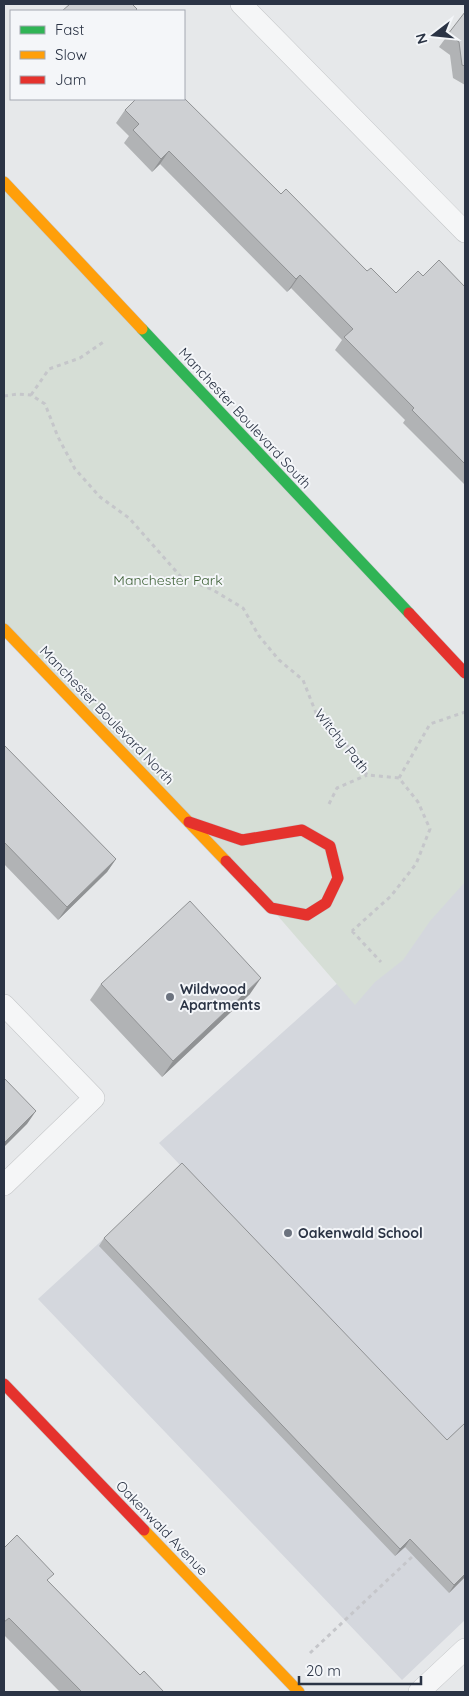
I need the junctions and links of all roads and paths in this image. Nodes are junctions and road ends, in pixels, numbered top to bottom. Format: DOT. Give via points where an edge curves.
graph roads {
  1 [pos="241,4"];
  2 [pos="4,182"];
  3 [pos="465,232"];
  4 [pos="132,318"];
  5 [pos="31,395"];
  6 [pos="4,396"];
  7 [pos="4,629"];
  8 [pos="465,673"];
  9 [pos="465,712"];
  10 [pos="367,775"];
  11 [pos="399,778"];
  12 [pos="327,807"];
  13 [pos="189,822"];
  14 [pos="326,903"];
  15 [pos="352,931"];
  16 [pos="381,962"];
  17 [pos="4,1005"];
  18 [pos="4,1185"];
  19 [pos="4,1384"];
  20 [pos="413,1556"];
  21 [pos="465,1648"];
  22 [pos="285,1678"];
  23 [pos="299,1692"];
  24 [pos="419,1692"];
  1 -- 3 [label="lane"];
  2 -- 4 [label="street, Manchester Boulevard South"];
  4 -- 5 [label="path" via="111,338 80,358 49,369"];
  4 -- 8 [label="street, Manchester Boulevard South"];
  5 -- 6 [label="path"];
  5 -- 10 [label="path, Witchy Path" via="45,404 76,469 100,497 129,518 181,577 243,608 258,636 304,680 316,712 341,736"];
  7 -- 13 [label="street, Manchester Boulevard North"];
  9 -- 11 [label="path" via="430,724"];
  10 -- 11 [label="path, Witchy Path"];
  10 -- 12 [label="path" via="337,788"];
  11 -- 15 [label="path" via="418,802 430,829 416,864 391,896"];
  13 -- 14 [label="street, Manchester Boulevard North" via="271,908 308,916"];
  13 -- 14 [label="street, Manchester Boulevard North" via="242,840 302,830 330,846 338,878"];
  14 -- 15 [label="path"];
  15 -- 16 [label="path"];
  17 -- 18 [label="lane" via="94,1098"];
  19 -- 22 [label="street, Oakenwald Avenue"];
  20 -- 22 [label="path"];
  21 -- 24 [label="lane"];
  22 -- 23 [label="street, Oakenwald Avenue"];
}
